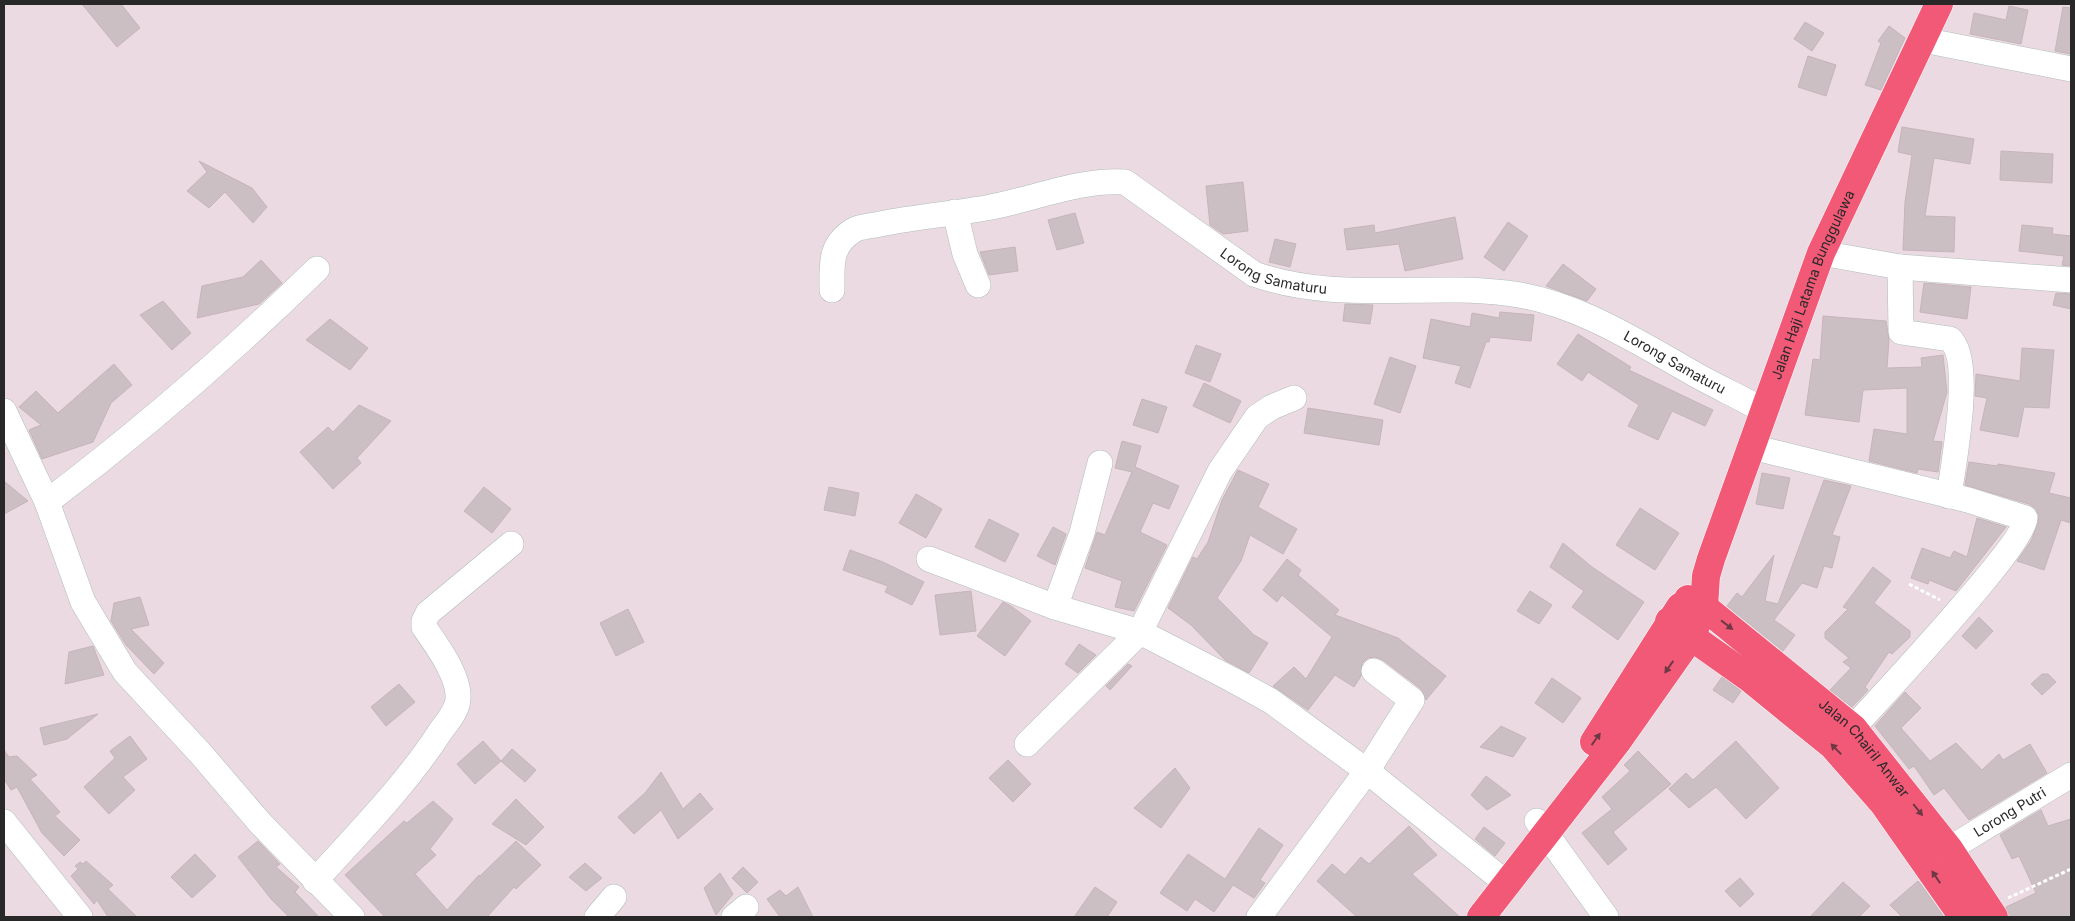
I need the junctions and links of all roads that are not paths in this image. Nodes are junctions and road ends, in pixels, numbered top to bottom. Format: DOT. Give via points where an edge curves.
graph roads {
  1 [pos="1939,4"];
  2 [pos="1923,40"];
  3 [pos="2071,69"];
  4 [pos="955,212"];
  5 [pos="1821,254"];
  6 [pos="1900,267"];
  7 [pos="316,268"];
  8 [pos="2071,280"];
  9 [pos="978,285"];
  10 [pos="832,290"];
  11 [pos="1294,398"];
  12 [pos="1763,410"];
  13 [pos="4,411"];
  14 [pos="1752,447"];
  15 [pos="1100,463"];
  16 [pos="1949,496"];
  17 [pos="47,502"];
  18 [pos="511,544"];
  19 [pos="929,560"];
  20 [pos="1695,603"];
  21 [pos="1055,607"];
  22 [pos="1669,621"];
  23 [pos="1140,632"];
  24 [pos="1691,637"];
  25 [pos="1374,671"];
  26 [pos="1853,728"];
  27 [pos="1027,744"];
  28 [pos="1367,771"];
  29 [pos="2071,775"];
  30 [pos="4,822"];
  31 [pos="1541,827"];
  32 [pos="1949,849"];
  33 [pos="1495,874"];
  34 [pos="315,880"];
  35 [pos="614,897"];
  36 [pos="1982,914"];
  37 [pos="76,916"];
  38 [pos="352,917"];
  39 [pos="597,917"];
  40 [pos="1259,917"];
  41 [pos="1460,917"];
  42 [pos="1481,917"];
  43 [pos="1606,917"];
  1 -- 2 [label="main road, Jalan Haji Latama Bunggulawa"];
  2 -- 3 [label="street"];
  2 -- 5 [label="main road, Jalan Haji Latama Bunggulawa"];
  4 -- 9 [label="street" via="965,254"];
  4 -- 10 [label="street, Lorong Samaturu" via="856,229 841,241 832,257"];
  4 -- 12 [label="street, Lorong Samaturu" via="986,208 1085,184 1125,182 1254,274 1308,287 1505,293 1545,300 1662,354"];
  5 -- 6 [label="street"];
  5 -- 12 [label="main road, Jalan Haji Latama Bunggulawa"];
  6 -- 8 [label="street"];
  6 -- 16 [label="street" via="1901,332 1950,339 1957,350 1961,410"];
  7 -- 17 [label="street" via="250,334 101,461"];
  11 -- 23 [label="street" via="1272,406 1257,417 1220,471"];
  12 -- 14 [label="main road, Jalan Haji Latama Bunggulawa"];
  13 -- 17 [label="street"];
  14 -- 16 [label="street"];
  14 -- 20 [label="main road, Jalan Haji Latama Bunggulawa"];
  15 -- 21 [label="street" via="1082,533"];
  16 -- 26 [label="street" via="2025,518 2018,536 1958,610"];
  17 -- 34 [label="street" via="83,602 125,672"];
  18 -- 34 [label="street" via="428,613 424,627 456,687 456,710 421,761"];
  19 -- 21 [label="street"];
  20 -- 22 [label="main road"];
  20 -- 24 [label="main road"];
  20 -- 26 [label="main road, Jalan Chairil Anwar, one-way"];
  21 -- 23 [label="street"];
  22 -- 24 [label="main road, Jalan Chairil Anwar"];
  31 -- 22 [label="main road, one-way"];
  23 -- 27 [label="street"];
  23 -- 28 [label="street" via="1271,701"];
  24 -- 31 [label="main road, one-way" via="1617,742"];
  36 -- 24 [label="main road, Jalan Chairil Anwar, one-way" via="1833,746 1748,677"];
  25 -- 28 [label="street" via="1412,700"];
  26 -- 32 [label="main road, Jalan Chairil Anwar, one-way"];
  28 -- 33 [label="street"];
  28 -- 40 [label="street"];
  29 -- 32 [label="street, Lorong Putri"];
  30 -- 37 [label="street"];
  31 -- 33 [label="main road"];
  31 -- 42 [label="main road"];
  31 -- 43 [label="street"];
  32 -- 36 [label="main road, Jalan Chairil Anwar"];
  33 -- 41 [label="main road"];
  34 -- 38 [label="street"];
  35 -- 39 [label="street"];
}
